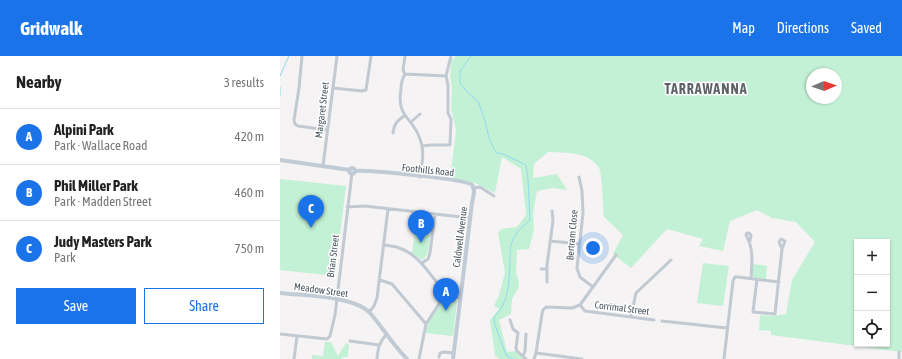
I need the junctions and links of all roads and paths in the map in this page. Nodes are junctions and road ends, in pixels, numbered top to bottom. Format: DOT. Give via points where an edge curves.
graph roads {
  1 [pos="302,56"];
  2 [pos="337,56"];
  3 [pos="371,56"];
  4 [pos="405,56"];
  5 [pos="451,56"];
  6 [pos="405,74"];
  7 [pos="446,76"];
  8 [pos="333,88"];
  9 [pos="420,114"];
  10 [pos="404,116"];
  11 [pos="411,122"];
  12 [pos="327,130"];
  13 [pos="393,134"];
  14 [pos="422,146"];
  15 [pos="280,160"];
  16 [pos="323,166"];
  17 [pos="352,171"];
  18 [pos="420,176"];
  19 [pos="579,177"];
  20 [pos="474,188"];
  21 [pos="494,196"];
  22 [pos="347,207"];
  23 [pos="388,209"];
  24 [pos="552,211"];
  25 [pos="435,214"];
  26 [pos="470,218"];
  27 [pos="550,241"];
  28 [pos="750,241"];
  29 [pos="580,244"];
  30 [pos="384,245"];
  31 [pos="782,249"];
  32 [pos="616,255"];
  33 [pos="671,260"];
  34 [pos="422,263"];
  35 [pos="541,268"];
  36 [pos="547,269"];
  37 [pos="751,278"];
  38 [pos="757,279"];
  39 [pos="380,280"];
  40 [pos="547,282"];
  41 [pos="779,282"];
  42 [pos="593,287"];
  43 [pos="280,293"];
  44 [pos="446,293"];
  45 [pos="460,298"];
  46 [pos="336,299"];
  47 [pos="580,306"];
  48 [pos="369,312"];
  49 [pos="631,316"];
  50 [pos="510,320"];
  51 [pos="654,320"];
  52 [pos="662,321"];
  53 [pos="426,324"];
  54 [pos="727,328"];
  55 [pos="280,334"];
  56 [pos="387,334"];
  57 [pos="526,334"];
  58 [pos="297,336"];
  59 [pos="350,341"];
  60 [pos="379,344"];
  61 [pos="899,352"];
  62 [pos="454,353"];
  63 [pos="536,354"];
  64 [pos="523,356"];
  65 [pos="439,357"];
  66 [pos="294,359"];
  67 [pos="377,359"];
  68 [pos="407,359"];
  69 [pos="420,359"];
  70 [pos="453,359"];
  71 [pos="526,359"];
  72 [pos="534,359"];
  73 [pos="582,359"];
  74 [pos="724,359"];
  75 [pos="899,359"];
  1 -- 12 [label="street" via="295,124"];
  2 -- 8 [label="street, Margaret Street"];
  3 -- 8 [label="street" via="366,90"];
  4 -- 6 [label="street"];
  5 -- 7 [label="street"];
  6 -- 7 [label="street"];
  6 -- 10 [label="street" via="400,99"];
  7 -- 14 [label="street" via="448,113 451,119 450,145"];
  8 -- 12 [label="street, Margaret Street"];
  9 -- 11 [label="street"];
  10 -- 11 [label="street"];
  10 -- 13 [label="street" via="394,125"];
  11 -- 14 [label="street"];
  12 -- 16 [label="street, Margaret Street"];
  14 -- 18 [label="street"];
  15 -- 16 [label="main road, Foothills Road"];
  16 -- 17 [label="main road, Foothills Road"];
  17 -- 18 [label="main road, Foothills Road"];
  17 -- 22 [label="street, Brian Street"];
  18 -- 20 [label="main road, Foothills Road" via="460,181 471,184"];
  19 -- 29 [label="street, Bertram Close" via="583,214"];
  20 -- 21 [label="street, Foothills Road" via="480,187"];
  20 -- 26 [label="main road, Caldwell Avenue"];
  22 -- 23 [label="street"];
  22 -- 46 [label="street, Brian Street"];
  23 -- 25 [label="street"];
  23 -- 30 [label="street"];
  24 -- 27 [label="street"];
  25 -- 26 [label="street"];
  25 -- 34 [label="street" via="430,254"];
  26 -- 45 [label="main road, Caldwell Avenue"];
  27 -- 29 [label="street"];
  27 -- 36 [label="street"];
  28 -- 37 [label="street"];
  29 -- 42 [label="street, Bertram Close" via="578,272 580,277"];
  30 -- 34 [label="street" via="399,247"];
  30 -- 39 [label="street"];
  31 -- 41 [label="street"];
  32 -- 42 [label="street"];
  33 -- 49 [label="street" via="636,293"];
  34 -- 44 [label="street"];
  35 -- 36 [label="street"];
  36 -- 40 [label="street"];
  37 -- 38 [label="street"];
  37 -- 54 [label="street" via="735,278 733,281"];
  38 -- 41 [label="street"];
  38 -- 41 [label="street" via="753,312 775,314"];
  39 -- 48 [label="street" via="375,303"];
  39 -- 53 [label="street" via="392,284"];
  42 -- 47 [label="street"];
  43 -- 46 [label="main road, Meadow Street"];
  44 -- 45 [label="street" via="451,297"];
  44 -- 53 [label="street"];
  45 -- 62 [label="main road, Caldwell Avenue"];
  46 -- 48 [label="main road, Meadow Street" via="354,303"];
  46 -- 58 [label="street, Brian Street" via="329,338"];
  47 -- 49 [label="street, Corrimal Street" via="584,311"];
  47 -- 63 [label="street, Corrimal Street" via="544,308"];
  48 -- 56 [label="main road, Meadow Street"];
  49 -- 51 [label="street, Corrimal Street"];
  50 -- 64 [label="street" via="513,329 518,333 517,353"];
  52 -- 54 [label="street, Corrimal Street"];
  53 -- 69 [label="street"];
  54 -- 74 [label="street"];
  55 -- 58 [label="street, Brian Street"];
  56 -- 60 [label="street"];
  56 -- 68 [label="main road, Meadow Street"];
  57 -- 64 [label="street"];
  58 -- 66 [label="street"];
  59 -- 60 [label="street"];
  60 -- 67 [label="street"];
  61 -- 75 [label="street"];
  62 -- 65 [label="street" via="442,352"];
  62 -- 70 [label="main road, Caldwell Avenue"];
  63 -- 72 [label="street"];
  63 -- 73 [label="street"];
  64 -- 71 [label="street"];
}
